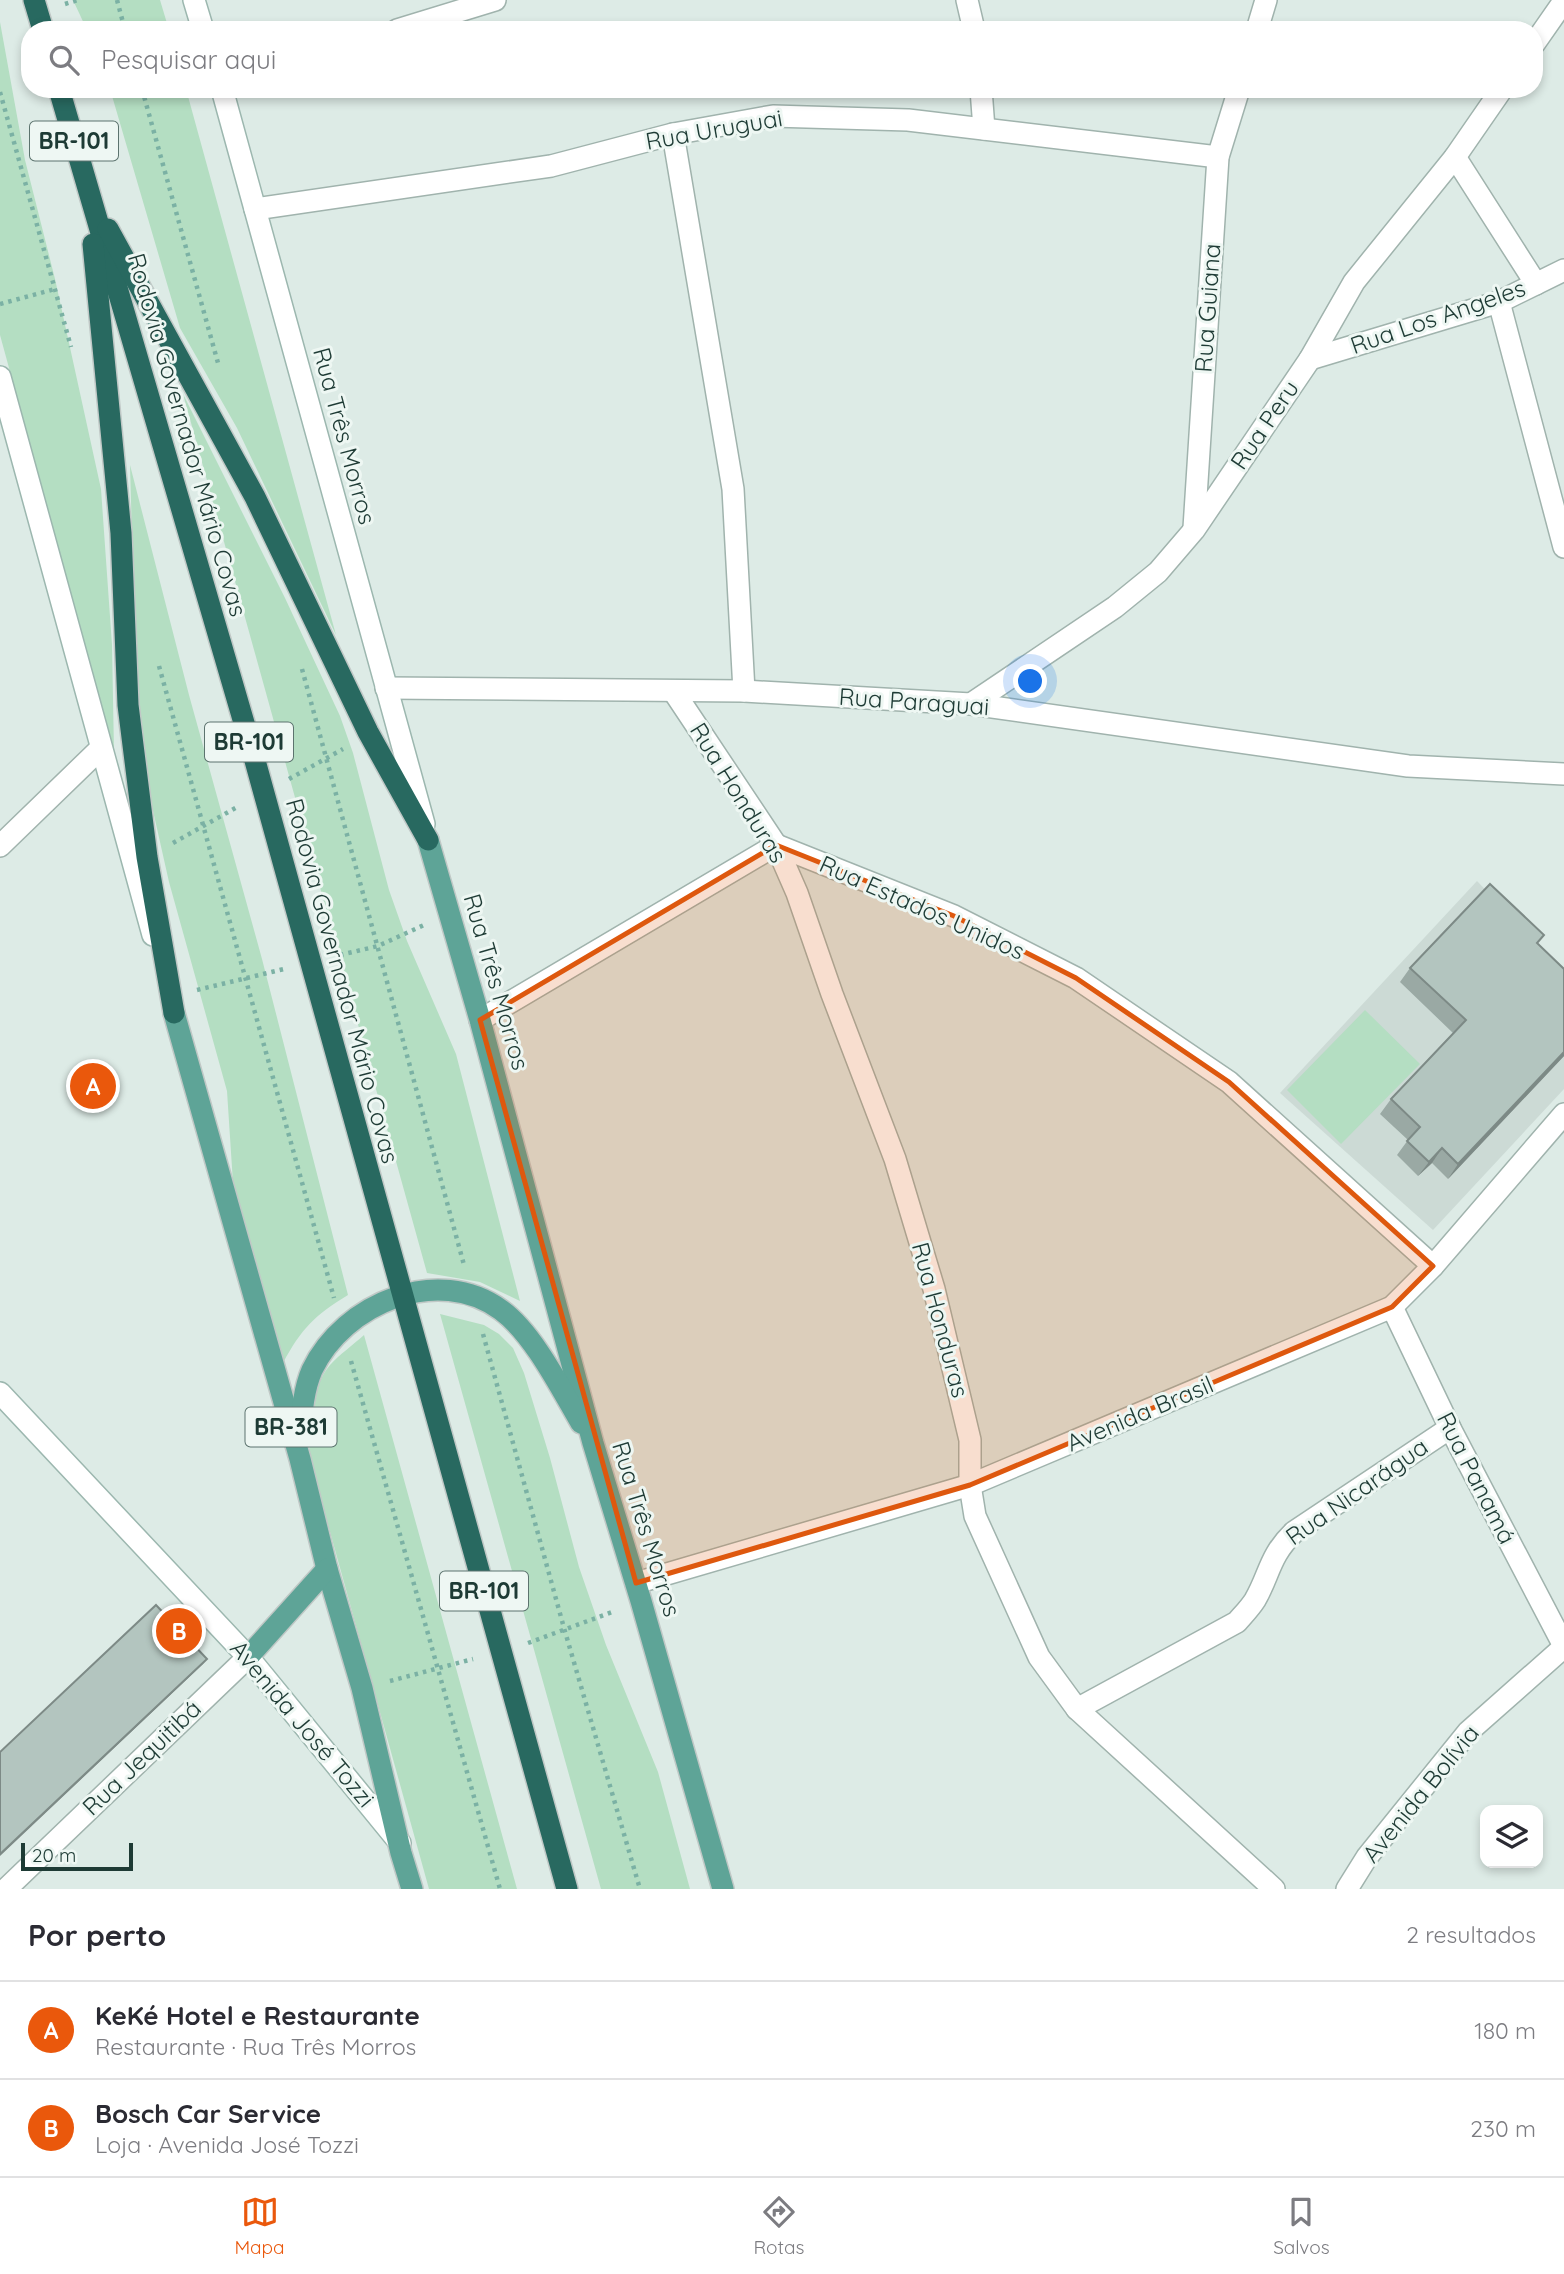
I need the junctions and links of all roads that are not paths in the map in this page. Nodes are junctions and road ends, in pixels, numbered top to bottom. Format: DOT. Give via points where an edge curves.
graph roads {
  1 [pos="34,0"];
  2 [pos="194,0"];
  3 [pos="495,0"];
  4 [pos="967,0"];
  5 [pos="1266,0"];
  6 [pos="1564,1"];
  7 [pos="40,21"];
  8 [pos="201,21"];
  9 [pos="426,21"];
  10 [pos="972,21"];
  11 [pos="1260,21"];
  12 [pos="1543,31"];
  13 [pos="61,98"];
  14 [pos="224,98"];
  15 [pos="982,98"];
  16 [pos="1236,98"];
  17 [pos="1496,98"];
  18 [pos="984,129"];
  19 [pos="673,134"];
  20 [pos="1218,157"];
  21 [pos="1455,157"];
  22 [pos="88,194"];
  23 [pos="255,209"];
  24 [pos="1564,270"];
  25 [pos="1536,284"];
  26 [pos="1499,302"];
  27 [pos="1310,359"];
  28 [pos="0,377"];
  29 [pos="1194,530"];
  30 [pos="1564,547"];
  31 [pos="386,688"];
  32 [pos="744,691"];
  33 [pos="674,692"];
  34 [pos="971,704"];
  35 [pos="101,748"];
  36 [pos="1564,774"];
  37 [pos="428,840"];
  38 [pos="776,845"];
  39 [pos="0,846"];
  40 [pos="174,1013"];
  41 [pos="480,1020"];
  42 [pos="1564,1114"];
  43 [pos="1433,1266"];
  44 [pos="400,1294"];
  45 [pos="1392,1307"];
  46 [pos="0,1393"];
  47 [pos="1450,1428"];
  48 [pos="593,1443"];
  49 [pos="300,1459"];
  50 [pos="970,1485"];
  51 [pos="327,1569"];
  52 [pos="636,1583"];
  53 [pos="1564,1647"];
  54 [pos="248,1657"];
  55 [pos="1077,1709"];
  56 [pos="400,1843"];
  57 [pos="6,1889"];
  58 [pos="412,1889"];
  59 [pos="566,1889"];
  60 [pos="723,1889"];
  61 [pos="1275,1889"];
  62 [pos="1347,1889"];
  1 -- 7 [label="highway"];
  2 -- 8 [label="street"];
  3 -- 9 [label="street"];
  4 -- 10 [label="street"];
  5 -- 11 [label="street"];
  6 -- 12 [label="street"];
  13 -- 22 [label="highway, Rodovia Governador Mário Covas / BR-101"];
  14 -- 23 [label="street, Rua Três Morros"];
  15 -- 18 [label="street"];
  16 -- 20 [label="street, Rua Guiana"];
  17 -- 21 [label="street, Rua Peru"];
  18 -- 19 [label="street, Rua Uruguai" via="908,120 773,116"];
  18 -- 20 [label="street, Rua Uruguai"];
  19 -- 23 [label="street, Rua Uruguai" via="551,166"];
  19 -- 32 [label="street" via="733,489"];
  20 -- 29 [label="street, Rua Guiana"];
  21 -- 25 [label="street"];
  21 -- 27 [label="street, Rua Peru" via="1354,282"];
  22 -- 37 [label="highway" via="255,497 368,732"];
  22 -- 40 [label="highway" via="121,533 128,705"];
  22 -- 44 [label="highway, Rodovia Governador Mário Covas / BR-101" via="254,757"];
  23 -- 31 [label="street, Rua Três Morros"];
  24 -- 25 [label="street, Rua Los Angeles"];
  25 -- 26 [label="street, Rua Los Angeles"];
  26 -- 27 [label="street, Rua Los Angeles"];
  26 -- 30 [label="street"];
  27 -- 29 [label="street, Rua Peru"];
  28 -- 35 [label="street, BR-381"];
  29 -- 34 [label="street, Rua Peru" via="1158,572 1115,607"];
  31 -- 33 [label="street, Rua Paraguai"];
  31 -- 37 [label="street, Rua Três Morros"];
  32 -- 33 [label="street, Rua Paraguai"];
  32 -- 34 [label="street, Rua Paraguai"];
  33 -- 38 [label="street, Rua Honduras"];
  34 -- 36 [label="street, Rua Paraguai" via="1408,766"];
  35 -- 39 [label="street"];
  35 -- 40 [label="street, BR-381"];
  37 -- 41 [label="main road, Rua Três Morros"];
  38 -- 41 [label="street"];
  38 -- 43 [label="street, Rua Estados Unidos" via="954,916 1076,978 1229,1082"];
  38 -- 50 [label="street, Rua Honduras" via="895,1159 934,1289 970,1440"];
  40 -- 49 [label="main road, BR-381"];
  41 -- 48 [label="main road, Rua Três Morros"];
  42 -- 43 [label="street, Avenida Brasil"];
  43 -- 45 [label="street, Avenida Brasil"];
  44 -- 48 [label="main road" via="472,1293 502,1310 521,1329"];
  44 -- 49 [label="main road" via="342,1329 312,1370 301,1410"];
  44 -- 59 [label="highway, Rodovia Governador Mário Covas / BR-101"];
  45 -- 47 [label="street, Rua Panamá"];
  45 -- 50 [label="street, Avenida Brasil"];
  46 -- 54 [label="street, Avenida José Tozzi"];
  47 -- 53 [label="street, Rua Panamá"];
  47 -- 55 [label="street, Rua Nicarágua" via="1294,1532 1276,1552 1255,1601 1237,1622"];
  48 -- 52 [label="main road, Rua Três Morros"];
  49 -- 51 [label="main road, BR-381"];
  50 -- 52 [label="street, Avenida Brasil"];
  50 -- 55 [label="street, Rua Honduras" via="975,1516 1039,1657"];
  51 -- 54 [label="main road"];
  51 -- 56 [label="main road, BR-381"];
  52 -- 60 [label="main road, Rua Três Morros"];
  53 -- 62 [label="street, Avenida Bolívia" via="1468,1732 1367,1857"];
  54 -- 56 [label="street, Avenida José Tozzi"];
  54 -- 57 [label="street, Rua Jequitibá"];
  55 -- 61 [label="street, Rua Honduras"];
  56 -- 58 [label="main road, BR-381"];
}
